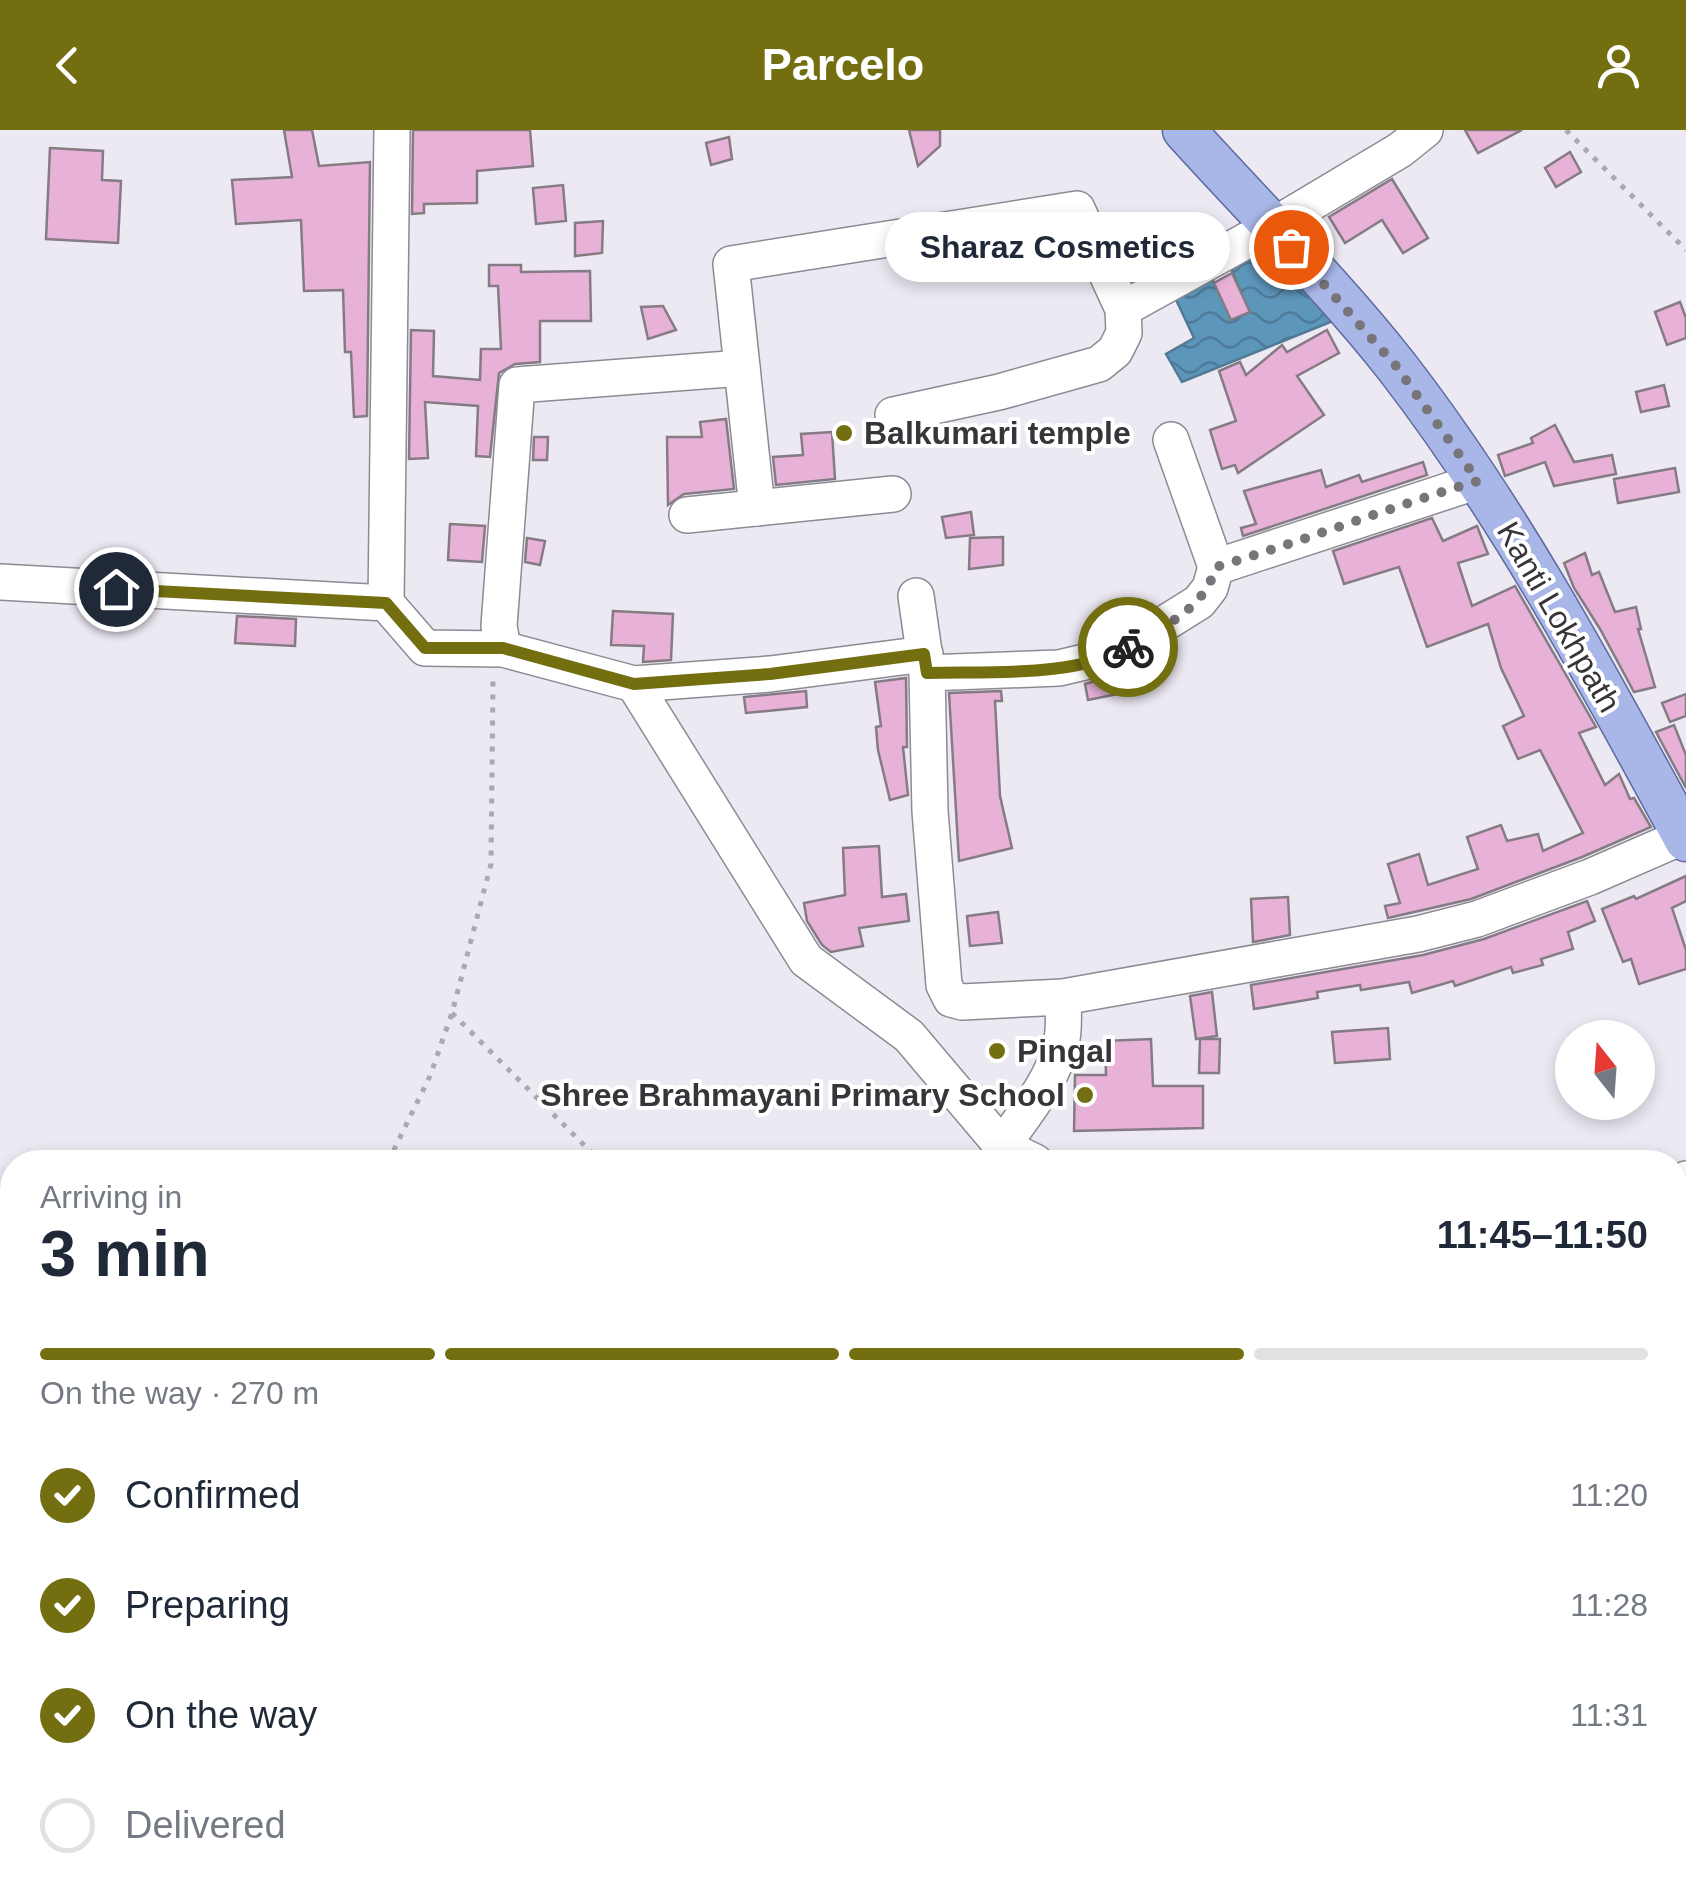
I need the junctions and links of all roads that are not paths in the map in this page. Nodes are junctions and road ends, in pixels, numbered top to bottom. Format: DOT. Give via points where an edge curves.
graph roads {
  1 [pos="392,130"];
  2 [pos="1184,130"];
  3 [pos="1425,130"];
  4 [pos="1271,227"];
  5 [pos="1124,321"];
  6 [pos="742,368"];
  7 [pos="893,415"];
  8 [pos="1171,440"];
  9 [pos="1478,481"];
  10 [pos="893,494"];
  11 [pos="757,508"];
  12 [pos="688,515"];
  13 [pos="1216,567"];
  14 [pos="0,582"];
  15 [pos="916,596"];
  16 [pos="386,603"];
  17 [pos="507,650"];
  18 [pos="926,664"];
  19 [pos="634,684"];
  20 [pos="1685,838"];
  21 [pos="1063,997"];
  22 [pos="1002,1146"];
  23 [pos="1010,1150"];
  1 -- 16 [label="street"];
  2 -- 4 [label="main road, Kanti Lokhpath"];
  3 -- 4 [label="street"];
  4 -- 5 [label="street"];
  4 -- 9 [label="main road, Kanti Lokhpath" via="1396,366"];
  5 -- 6 [label="street" via="1077,209 731,264"];
  5 -- 7 [label="street" via="1115,351 1099,364"];
  6 -- 11 [label="street"];
  6 -- 17 [label="street" via="517,386 499,626"];
  8 -- 13 [label="street"];
  9 -- 13 [label="street"];
  9 -- 20 [label="main road, Kanti Lokhpath"];
  10 -- 11 [label="street"];
  11 -- 12 [label="street"];
  13 -- 18 [label="street" via="1199,602 1114,656 1059,668"];
  14 -- 16 [label="street"];
  15 -- 18 [label="street"];
  16 -- 17 [label="street" via="425,648"];
  17 -- 19 [label="street"];
  18 -- 19 [label="street"];
  18 -- 21 [label="street" via="930,811 948,995 962,1002"];
  19 -- 22 [label="street" via="806,960 908,1036"];
  20 -- 21 [label="street" via="1462,923"];
  21 -- 22 [label="street" via="1061,1046"];
  22 -- 23 [label="street"];
}
